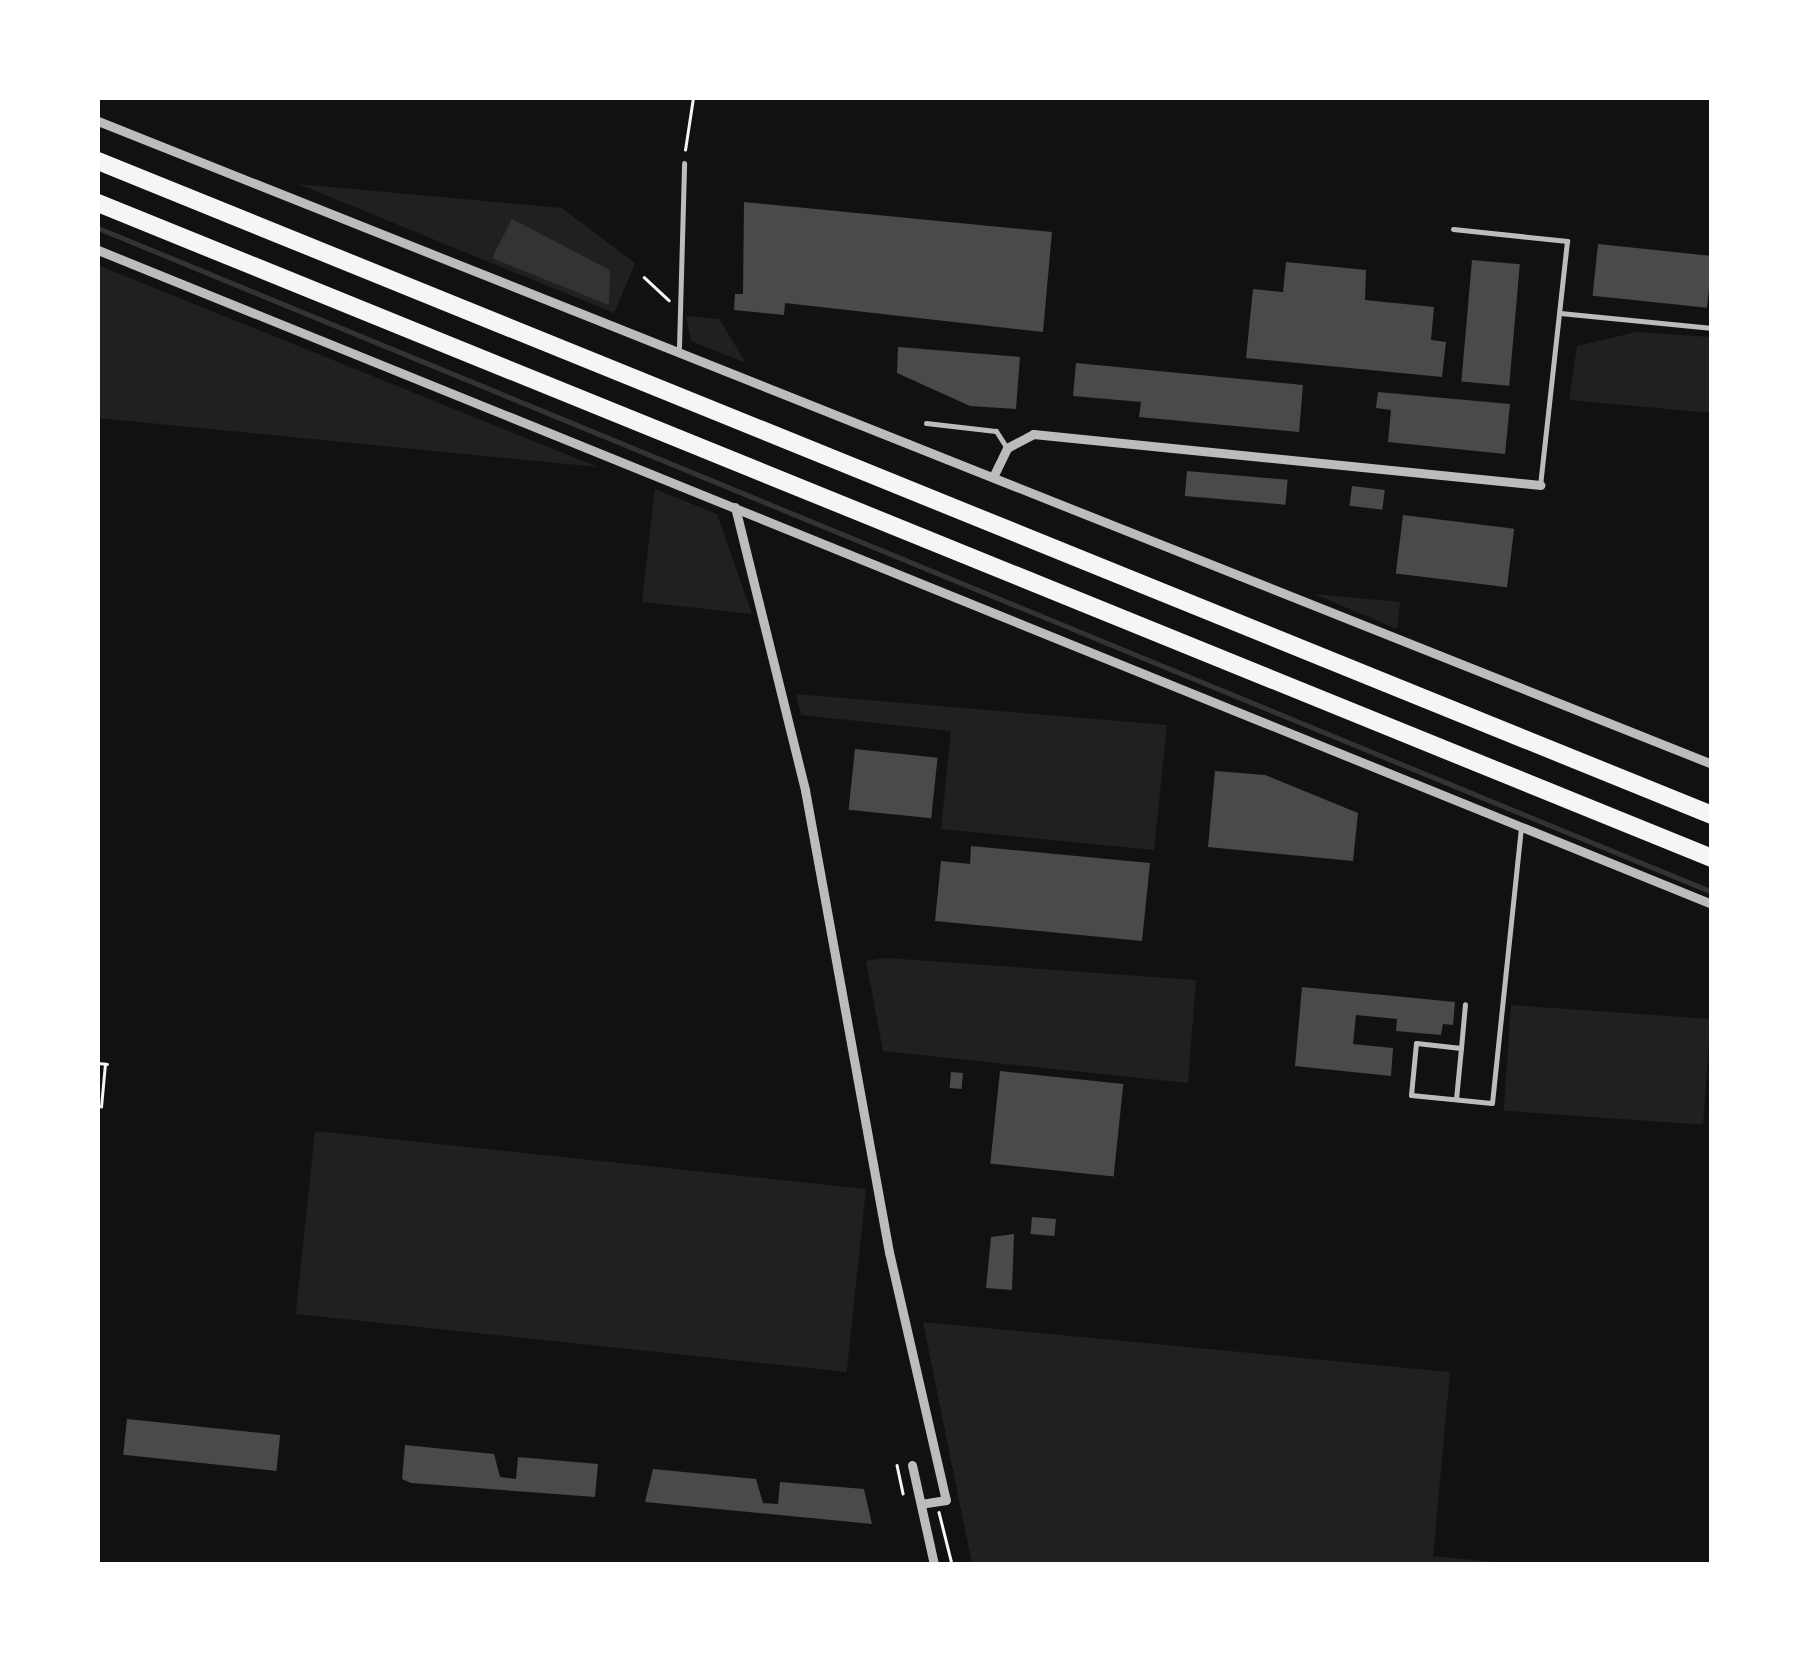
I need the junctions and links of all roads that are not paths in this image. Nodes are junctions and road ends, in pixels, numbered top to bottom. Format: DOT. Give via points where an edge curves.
graph roads {
  1 [pos="98,121"];
  2 [pos="98,161"];
  3 [pos="684,163"];
  4 [pos="98,204"];
  5 [pos="1453,229"];
  6 [pos="98,250"];
  7 [pos="1560,313"];
  8 [pos="1712,328"];
  9 [pos="678,348"];
  10 [pos="926,423"];
  11 [pos="1007,448"];
  12 [pos="992,477"];
  13 [pos="1540,485"];
  14 [pos="735,507"];
  15 [pos="1712,764"];
  16 [pos="1712,815"];
  17 [pos="1521,829"];
  18 [pos="1712,858"];
  19 [pos="1712,904"];
  20 [pos="1465,1004"];
  21 [pos="1461,1048"];
  22 [pos="1456,1099"];
  23 [pos="912,1465"];
  24 [pos="921,1504"];
  25 [pos="934,1564"];
  1 -- 9 [label="street"];
  2 -- 16 [label="highway"];
  3 -- 9 [label="lane"];
  4 -- 18 [label="highway"];
  5 -- 7 [label="lane" via="1567,242"];
  6 -- 14 [label="street"];
  7 -- 8 [label="lane"];
  7 -- 13 [label="lane"];
  9 -- 12 [label="street"];
  10 -- 11 [label="lane" via="996,431"];
  11 -- 12 [label="street"];
  11 -- 13 [label="street" via="1033,434"];
  12 -- 15 [label="street"];
  14 -- 17 [label="street"];
  14 -- 24 [label="street" via="805,790 889,1252 946,1500"];
  17 -- 19 [label="street"];
  17 -- 22 [label="lane" via="1492,1102"];
  20 -- 21 [label="lane"];
  21 -- 22 [label="lane"];
  21 -- 22 [label="lane" via="1416,1043 1414,1060 1411,1095"];
  23 -- 24 [label="street"];
  24 -- 25 [label="street"];
}
